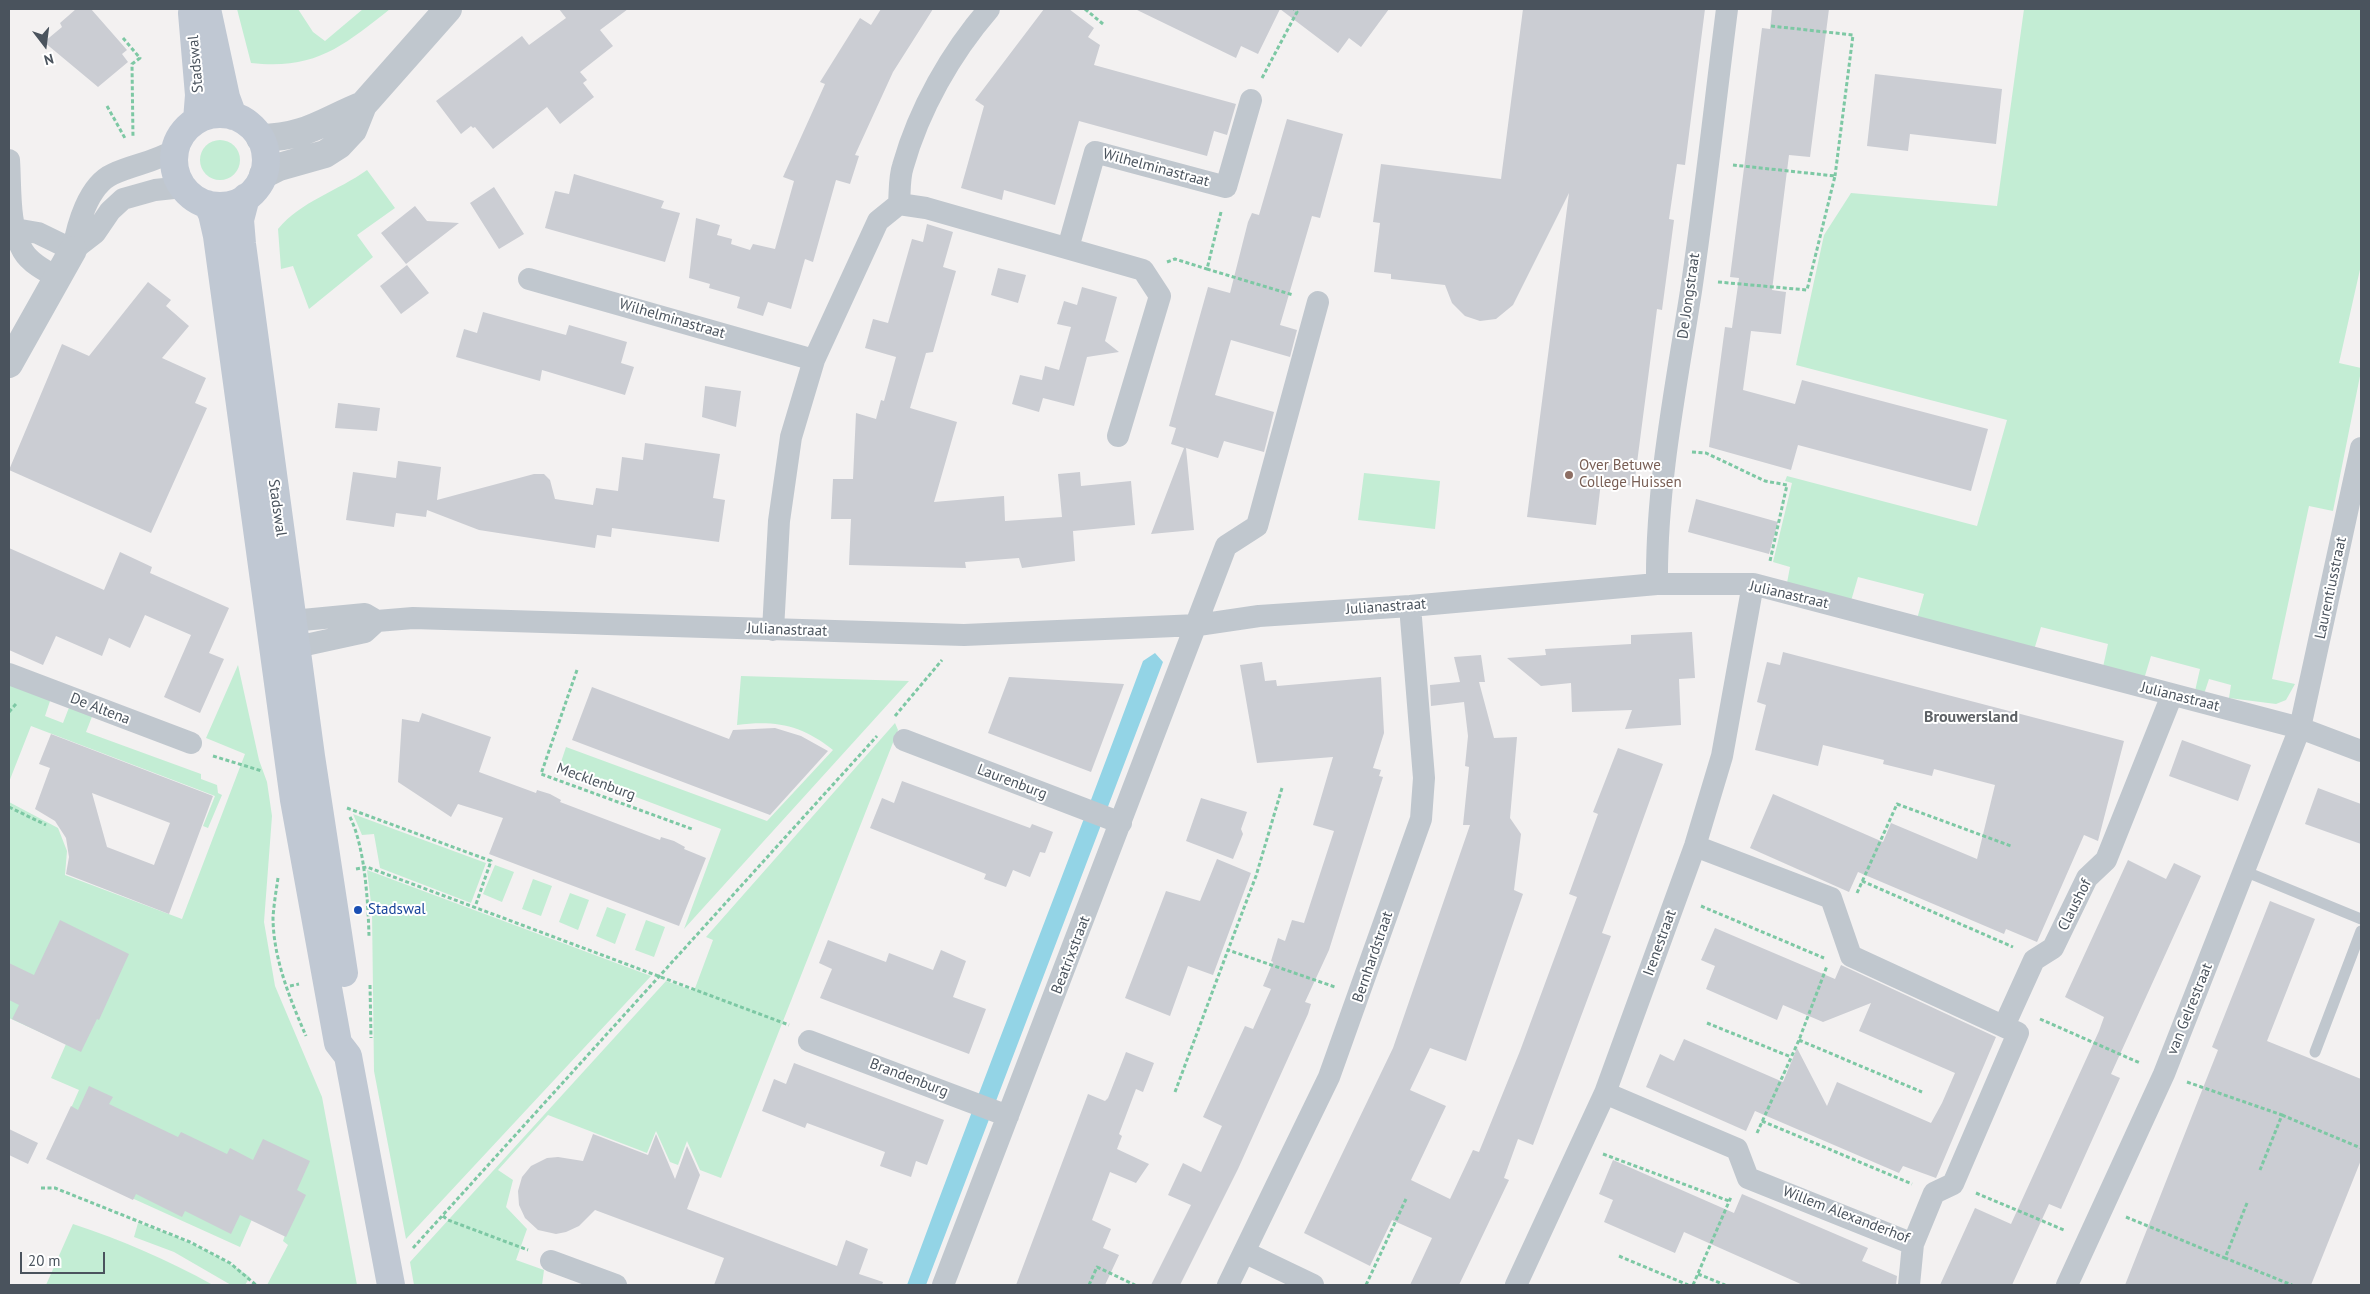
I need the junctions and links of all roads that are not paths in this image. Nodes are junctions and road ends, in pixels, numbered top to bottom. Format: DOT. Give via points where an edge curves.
graph roads {
  1 [pos="194,9"];
  2 [pos="207,9"];
  3 [pos="448,9"];
  4 [pos="989,9"];
  5 [pos="1727,9"];
  6 [pos="1250,100"];
  7 [pos="363,104"];
  8 [pos="233,116"];
  9 [pos="197,120"];
  10 [pos="260,138"];
  11 [pos="175,150"];
  12 [pos="9,160"];
  13 [pos="263,175"];
  14 [pos="183,187"];
  15 [pos="246,197"];
  16 [pos="207,204"];
  17 [pos="899,204"];
  18 [pos="11,229"];
  19 [pos="1068,248"];
  20 [pos="73,250"];
  21 [pos="57,277"];
  22 [pos="530,279"];
  23 [pos="1318,302"];
  24 [pos="814,360"];
  25 [pos="9,364"];
  26 [pos="1118,436"];
  27 [pos="2361,448"];
  28 [pos="1657,584"];
  29 [pos="1758,585"];
  30 [pos="1410,606"];
  31 [pos="1198,625"];
  32 [pos="773,630"];
  33 [pos="286,635"];
  34 [pos="9,674"];
  35 [pos="2172,695"];
  36 [pos="2300,728"];
  37 [pos="904,740"];
  38 [pos="191,744"];
  39 [pos="2361,751"];
  40 [pos="1104,817"];
  41 [pos="1695,846"];
  42 [pos="2244,871"];
  43 [pos="2361,919"];
  44 [pos="2361,932"];
  45 [pos="2011,1022"];
  46 [pos="809,1041"];
  47 [pos="2316,1052"];
  48 [pos="1605,1093"];
  49 [pos="992,1109"];
  50 [pos="1913,1244"];
  51 [pos="1244,1252"];
  52 [pos="550,1261"];
  53 [pos="391,1285"];
  54 [pos="616,1285"];
  55 [pos="943,1285"];
  56 [pos="1228,1285"];
  57 [pos="1313,1285"];
  58 [pos="1516,1285"];
  59 [pos="1909,1285"];
  60 [pos="2067,1285"];
  1 -- 9 [label="main road, Stadswal" via="199,95"];
  2 -- 8 [label="main road, Stadswal"];
  3 -- 7 [label="street"];
  4 -- 17 [label="street" via="964,38 925,107 902,167"];
  5 -- 28 [label="street, De Jongstraat" via="1667,449"];
  6 -- 19 [label="street, Wilhelminastraat" via="1226,187 1095,152"];
  7 -- 10 [label="street" via="313,129"];
  7 -- 13 [label="street" via="353,130 333,150"];
  8 -- 9 [label="main road" via="215,114"];
  8 -- 10 [label="main road" via="249,124"];
  9 -- 11 [label="main road" via="182,132"];
  10 -- 13 [label="main road" via="266,159"];
  11 -- 14 [label="main road" via="175,169"];
  11 -- 20 [label="street" via="152,162 114,173 102,181 77,222"];
  12 -- 18 [label="street"];
  13 -- 15 [label="main road"];
  14 -- 16 [label="main road"];
  14 -- 20 [label="street" via="155,190 123,200 110,211 96,234"];
  15 -- 16 [label="main road" via="227,205"];
  15 -- 33 [label="main road, Stadswal" via="240,220 242,244"];
  16 -- 33 [label="main road, Stadswal" via="217,236"];
  17 -- 19 [label="street" via="926,208"];
  17 -- 24 [label="street" via="878,221"];
  18 -- 20 [label="street" via="38,233"];
  18 -- 21 [label="street" via="24,253 40,268"];
  19 -- 26 [label="street" via="1143,270 1160,296"];
  20 -- 21 [label="street"];
  21 -- 25 [label="street"];
  22 -- 24 [label="street, Wilhelminastraat"];
  23 -- 31 [label="street" via="1257,526 1226,546"];
  24 -- 32 [label="street" via="791,437 778,521"];
  27 -- 36 [label="street, Laurentiusstraat"];
  28 -- 29 [label="street, Julianastraat"];
  28 -- 30 [label="street, Julianastraat"];
  29 -- 35 [label="street, Julianastraat"];
  29 -- 41 [label="street, Irenestraat" via="1722,756"];
  30 -- 31 [label="street, Julianastraat" via="1260,616"];
  30 -- 51 [label="street, Bernhardstraat" via="1424,778 1421,819 1330,1077"];
  31 -- 32 [label="street, Julianastraat" via="964,634"];
  31 -- 40 [label="street, Beatrixstraat"];
  32 -- 33 [label="street, Julianastraat" via="436,618 377,621 365,632 327,642"];
  33 -- 53 [label="main road, Stadswal" via="354,1041 348,1056"];
  34 -- 38 [label="street, De Altena"];
  35 -- 36 [label="street, Julianastraat"];
  35 -- 45 [label="street, Claushof" via="2106,860 2087,878 2053,948 2034,960"];
  36 -- 39 [label="street, Julianastraat"];
  36 -- 42 [label="street, van Gelrestraat"];
  37 -- 40 [label="street, Laurenburg"];
  40 -- 49 [label="street, Beatrixstraat"];
  41 -- 45 [label="street" via="1831,898 1851,956"];
  41 -- 48 [label="street, Irenestraat"];
  42 -- 43 [label="lane"];
  42 -- 60 [label="street, van Gelrestraat" via="2164,1074"];
  44 -- 47 [label="lane"];
  45 -- 50 [label="street, Willem Alexanderhof" via="1944,1188"];
  46 -- 49 [label="street, Brandenburg"];
  48 -- 50 [label="street, Willem Alexanderhof" via="1737,1149 1748,1178"];
  48 -- 58 [label="street, Irenestraat"];
  49 -- 55 [label="street, Beatrixstraat"];
  50 -- 59 [label="street"];
  51 -- 56 [label="street, Bernhardstraat"];
  51 -- 57 [label="street"];
  52 -- 54 [label="street"];
}
